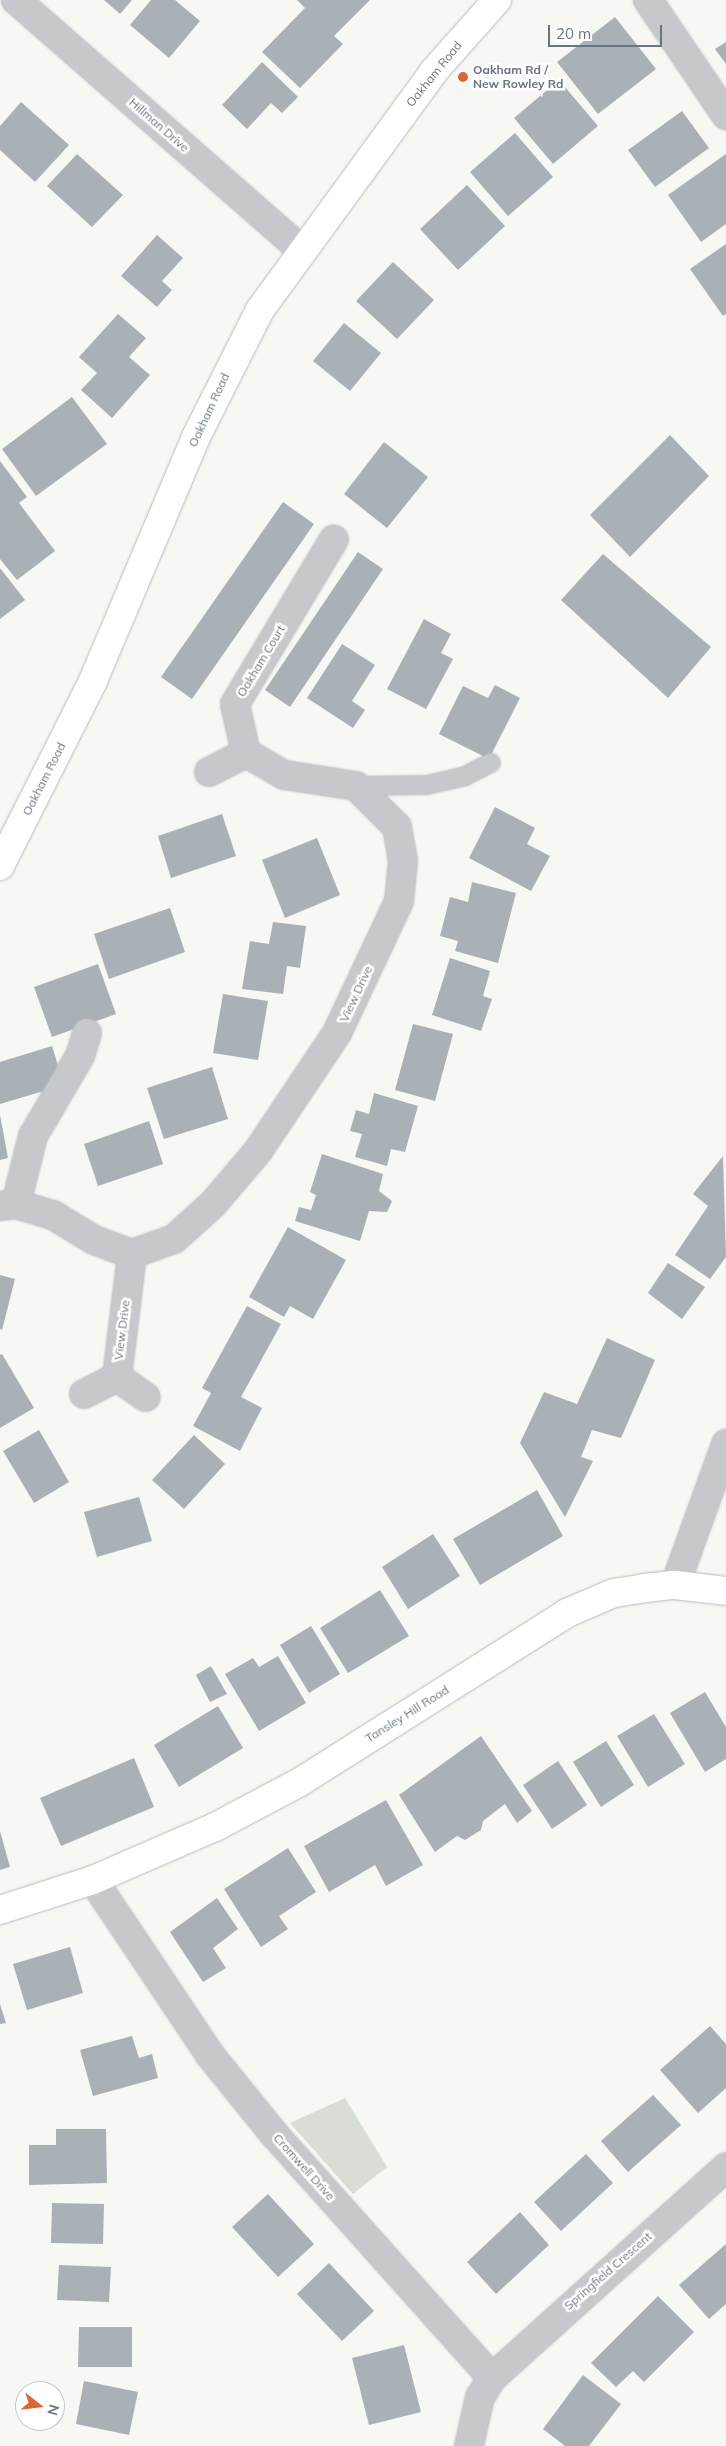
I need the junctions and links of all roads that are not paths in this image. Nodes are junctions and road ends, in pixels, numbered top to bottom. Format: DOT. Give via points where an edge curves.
graph roads {
  1 [pos="16,0"];
  2 [pos="497,0"];
  3 [pos="648,0"];
  4 [pos="726,115"];
  5 [pos="302,250"];
  6 [pos="334,539"];
  7 [pos="246,753"];
  8 [pos="492,763"];
  9 [pos="209,772"];
  10 [pos="356,786"];
  11 [pos="0,866"];
  12 [pos="86,1033"];
  13 [pos="8,1205"];
  14 [pos="132,1254"];
  15 [pos="116,1377"];
  16 [pos="84,1394"];
  17 [pos="146,1397"];
  18 [pos="726,1444"];
  19 [pos="675,1586"];
  20 [pos="726,1591"];
  21 [pos="93,1880"];
  22 [pos="0,1910"];
  23 [pos="726,2167"];
  24 [pos="492,2378"];
  25 [pos="469,2446"];
  1 -- 5 [label="street, Hillman Drive"];
  2 -- 5 [label="street, Oakham Road" via="434,71"];
  3 -- 4 [label="street"];
  5 -- 11 [label="street, Oakham Road" via="260,310 227,372 93,681"];
  6 -- 7 [label="street, Oakham Court" via="235,704"];
  7 -- 9 [label="street"];
  7 -- 10 [label="street" via="284,775"];
  8 -- 10 [label="lane" via="465,776 426,785"];
  10 -- 14 [label="street, View Drive" via="397,827 403,861 399,901 338,1034 258,1151 213,1204 174,1239"];
  12 -- 13 [label="street" via="80,1056 33,1136"];
  13 -- 14 [label="street" via="53,1215 94,1240"];
  14 -- 15 [label="street, View Drive"];
  15 -- 16 [label="street, View Drive"];
  15 -- 17 [label="street, View Drive"];
  18 -- 19 [label="street"];
  19 -- 20 [label="street, Tansley Hill Road"];
  19 -- 21 [label="street, Tansley Hill Road" via="614,1593 567,1613 300,1782 215,1826"];
  21 -- 22 [label="street, Tansley Hill Road"];
  21 -- 24 [label="street, Cromwell Drive" via="210,2055 274,2134"];
  23 -- 24 [label="street, Springfield Crescent"];
  24 -- 25 [label="street" via="480,2398"];
}
